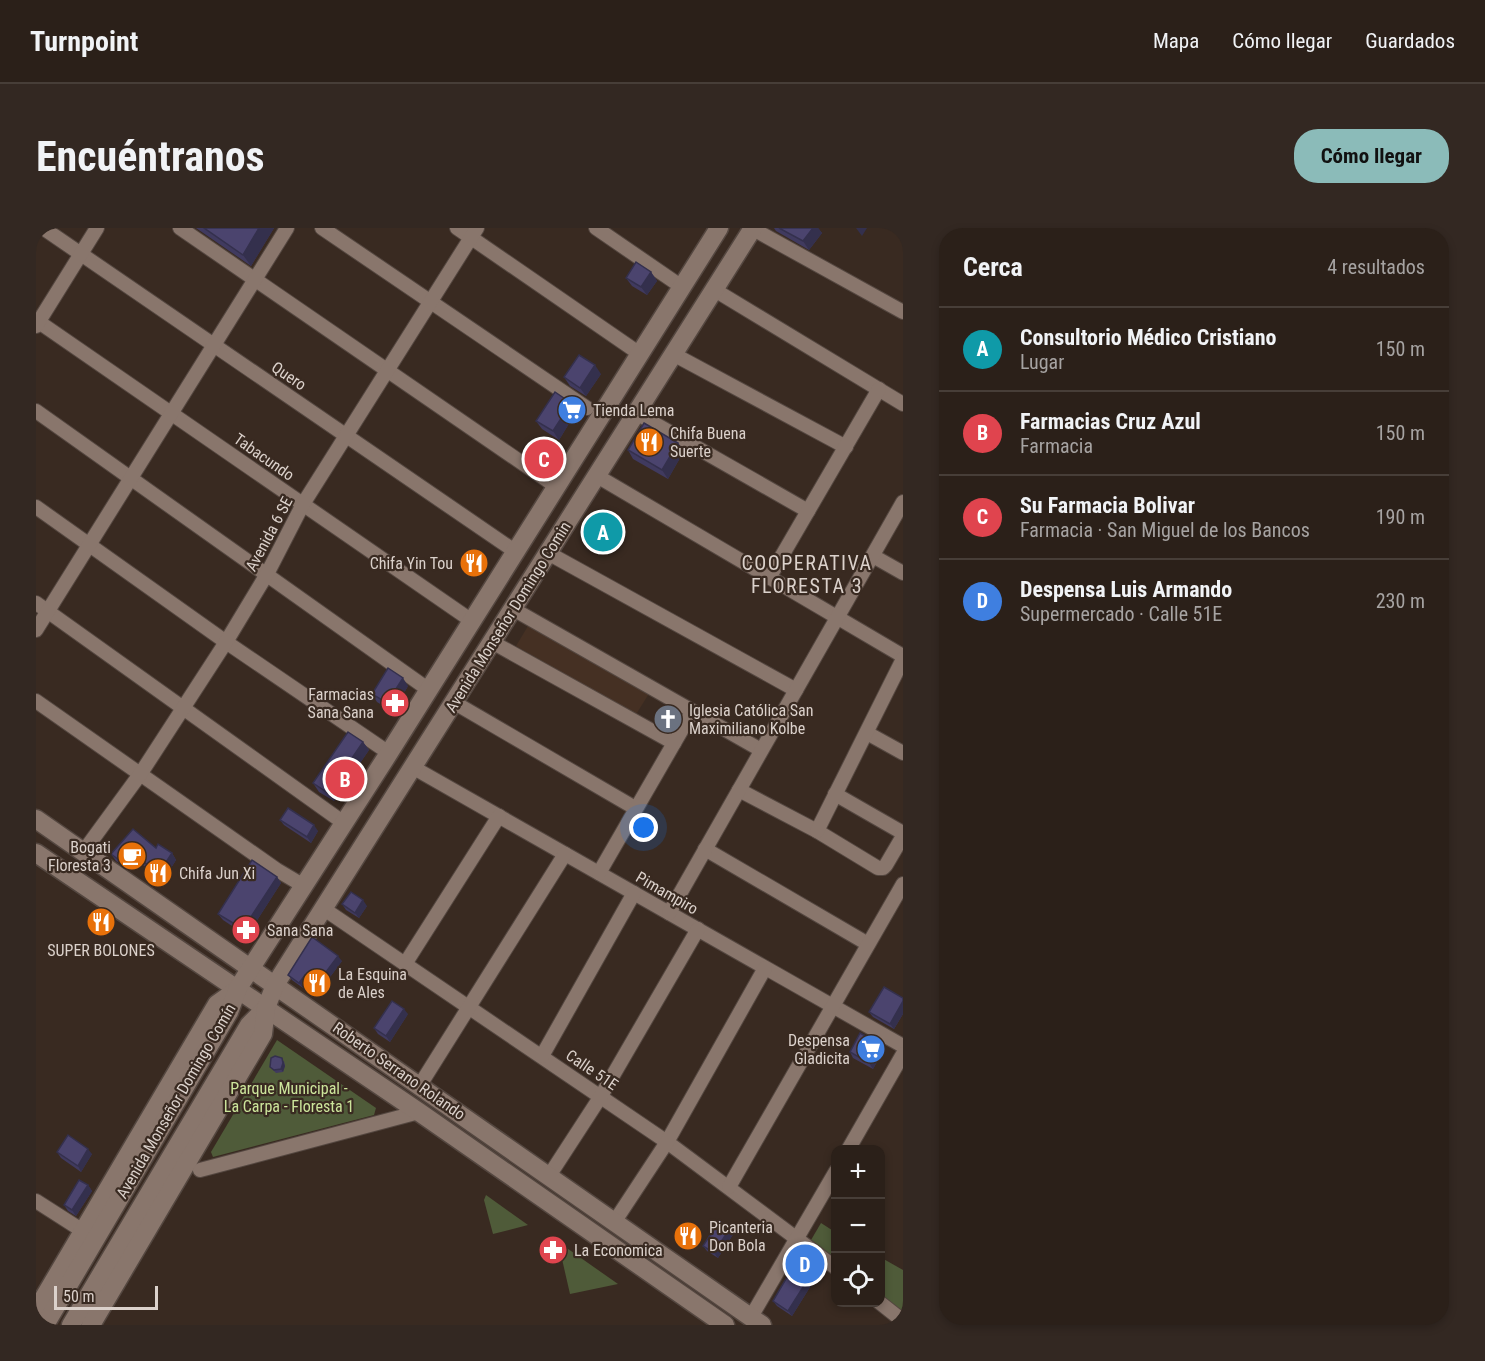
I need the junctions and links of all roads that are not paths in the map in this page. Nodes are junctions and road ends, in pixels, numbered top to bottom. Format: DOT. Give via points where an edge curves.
graph roads {
  1 [pos="43,228"];
  2 [pos="97,228"];
  3 [pos="180,228"];
  4 [pos="287,228"];
  5 [pos="322,228"];
  6 [pos="457,228"];
  7 [pos="596,228"];
  8 [pos="719,228"];
  9 [pos="753,228"];
  10 [pos="474,233"];
  11 [pos="81,254"];
  12 [pos="255,280"];
  13 [pos="682,287"];
  14 [pos="713,289"];
  15 [pos="430,302"];
  16 [pos="903,312"];
  17 [pos="37,323"];
  18 [pos="214,345"];
  19 [pos="640,354"];
  20 [pos="673,354"];
  21 [pos="387,370"];
  22 [pos="879,389"];
  23 [pos="903,404"];
  24 [pos="587,408"];
  25 [pos="36,411"];
  26 [pos="172,413"];
  27 [pos="636,413"];
  28 [pos="346,435"];
  29 [pos="846,447"];
  30 [pos="597,476"];
  31 [pos="131,478"];
  32 [pos="557,487"];
  33 [pos="903,502"];
  34 [pos="303,504"];
  35 [pos="36,507"];
  36 [pos="808,511"];
  37 [pos="89,546"];
  38 [pos="516,552"];
  39 [pos="548,553"];
  40 [pos="873,556"];
  41 [pos="903,573"];
  42 [pos="267,574"];
  43 [pos="769,578"];
  44 [pos="42,608"];
  45 [pos="513,609"];
  46 [pos="837,617"];
  47 [pos="472,621"];
  48 [pos="36,630"];
  49 [pos="226,642"];
  50 [pos="492,642"];
  51 [pos="903,657"];
  52 [pos="429,690"];
  53 [pos="796,690"];
  54 [pos="36,701"];
  55 [pos="455,703"];
  56 [pos="182,707"];
  57 [pos="692,712"];
  58 [pos="867,733"];
  59 [pos="674,743"];
  60 [pos="762,750"];
  61 [pos="389,753"];
  62 [pos="903,753"];
  63 [pos="414,768"];
  64 [pos="141,773"];
  65 [pos="739,790"];
  66 [pos="835,795"];
  67 [pos="635,808"];
  68 [pos="499,816"];
  69 [pos="36,819"];
  70 [pos="345,823"];
  71 [pos="817,831"];
  72 [pos="903,834"];
  73 [pos="705,849"];
  74 [pos="84,851"];
  75 [pos="36,853"];
  76 [pos="565,854"];
  77 [pos="599,873"];
  78 [pos="903,884"];
  79 [pos="303,886"];
  80 [pos="634,893"];
  81 [pos="324,909"];
  82 [pos="669,913"];
  83 [pos="698,929"];
  84 [pos="868,945"];
  85 [pos="405,964"];
  86 [pos="250,968"];
  87 [pos="765,968"];
  88 [pos="275,986"];
  89 [pos="238,988"];
  90 [pos="832,1006"];
  91 [pos="266,1008"];
  92 [pos="470,1008"];
  93 [pos="903,1046"];
  94 [pos="903,1054"];
  95 [pos="542,1056"];
  96 [pos="420,1085"];
  97 [pos="601,1096"];
  98 [pos="419,1112"];
  99 [pos="667,1142"];
  100 [pos="850,1145"];
  101 [pos="200,1170"];
  102 [pos="549,1176"];
  103 [pos="831,1179"];
  104 [pos="729,1187"];
  105 [pos="36,1201"];
  106 [pos="615,1221"];
  107 [pos="83,1231"];
  108 [pos="797,1237"];
  109 [pos="831,1264"];
  110 [pos="107,1281"];
  111 [pos="885,1307"];
  112 [pos="43,1314"];
  113 [pos="756,1321"];
  114 [pos="903,1321"];
  115 [pos="71,1325"];
  116 [pos="91,1325"];
  117 [pos="725,1325"];
  1 -- 11 [label="street, Quero"];
  2 -- 11 [label="street"];
  3 -- 12 [label="street"];
  4 -- 12 [label="street"];
  5 -- 15 [label="street"];
  6 -- 10 [label="street"];
  7 -- 13 [label="street"];
  8 -- 13 [label="main road, Avenida Monseñor Domingo Comin"];
  9 -- 14 [label="main road, Avenida Monseñor Domingo Comin"];
  9 -- 16 [label="street"];
  10 -- 15 [label="street, Avenida 6 SE"];
  10 -- 19 [label="street"];
  11 -- 17 [label="street"];
  11 -- 18 [label="street, Quero"];
  12 -- 18 [label="street"];
  12 -- 21 [label="street"];
  13 -- 19 [label="main road, Avenida Monseñor Domingo Comin"];
  14 -- 20 [label="main road, Avenida Monseñor Domingo Comin"];
  14 -- 22 [label="street"];
  15 -- 21 [label="street, Avenida 6 SE"];
  15 -- 24 [label="street"];
  17 -- 26 [label="street, Tabacundo"];
  18 -- 26 [label="street"];
  18 -- 28 [label="street, Quero"];
  19 -- 32 [label="main road, Avenida Monseñor Domingo Comin"];
  20 -- 27 [label="main road, Avenida Monseñor Domingo Comin"];
  20 -- 29 [label="street"];
  21 -- 28 [label="street, Avenida 6 SE"];
  21 -- 32 [label="street"];
  22 -- 23 [label="street"];
  22 -- 29 [label="street"];
  25 -- 31 [label="street"];
  26 -- 31 [label="street"];
  26 -- 34 [label="street, Tabacundo"];
  27 -- 30 [label="main road, Avenida Monseñor Domingo Comin"];
  27 -- 36 [label="street"];
  28 -- 34 [label="street, Avenida 6 SE"];
  28 -- 38 [label="street, Quero"];
  29 -- 36 [label="street"];
  30 -- 39 [label="main road, Avenida Monseñor Domingo Comin"];
  30 -- 43 [label="street"];
  31 -- 37 [label="street"];
  31 -- 42 [label="street"];
  32 -- 38 [label="main road, Avenida Monseñor Domingo Comin"];
  33 -- 40 [label="street"];
  34 -- 42 [label="street, Avenida 6 SE"];
  34 -- 47 [label="street, Tabacundo"];
  35 -- 37 [label="street"];
  36 -- 43 [label="street"];
  37 -- 44 [label="street"];
  37 -- 49 [label="street"];
  38 -- 47 [label="main road, Avenida Monseñor Domingo Comin"];
  39 -- 45 [label="main road, Avenida Monseñor Domingo Comin"];
  39 -- 53 [label="street"];
  40 -- 41 [label="street"];
  40 -- 46 [label="street"];
  42 -- 49 [label="street, Avenida 6 SE"];
  42 -- 52 [label="street"];
  43 -- 46 [label="street"];
  44 -- 48 [label="street"];
  44 -- 56 [label="street"];
  45 -- 50 [label="main road, Avenida Monseñor Domingo Comin"];
  45 -- 57 [label="street"];
  46 -- 51 [label="street"];
  46 -- 53 [label="street"];
  47 -- 52 [label="main road, Avenida Monseñor Domingo Comin"];
  49 -- 56 [label="street, Avenida 6 SE"];
  49 -- 61 [label="street"];
  50 -- 55 [label="main road, Avenida Monseñor Domingo Comin"];
  50 -- 59 [label="street"];
  51 -- 58 [label="street"];
  52 -- 61 [label="main road, Avenida Monseñor Domingo Comin"];
  53 -- 60 [label="street"];
  54 -- 64 [label="street"];
  55 -- 63 [label="main road, Avenida Monseñor Domingo Comin"];
  55 -- 67 [label="street"];
  56 -- 64 [label="street, Avenida 6 SE"];
  56 -- 70 [label="street"];
  57 -- 59 [label="street"];
  57 -- 60 [label="street"];
  58 -- 62 [label="street"];
  58 -- 66 [label="street"];
  59 -- 67 [label="street"];
  60 -- 65 [label="street"];
  61 -- 70 [label="main road, Avenida Monseñor Domingo Comin"];
  63 -- 68 [label="street, Pimampiro"];
  63 -- 81 [label="main road, Avenida Monseñor Domingo Comin"];
  64 -- 74 [label="street, Avenida 6 SE"];
  64 -- 79 [label="street"];
  65 -- 71 [label="street"];
  65 -- 73 [label="street"];
  66 -- 71 [label="street"];
  66 -- 72 [label="street"];
  67 -- 77 [label="street"];
  68 -- 76 [label="street, Pimampiro"];
  68 -- 85 [label="street"];
  69 -- 74 [label="main road, Roberto Serrano Rolando"];
  70 -- 79 [label="main road, Avenida Monseñor Domingo Comin"];
  71 -- 72 [label="street" via="878,868 886,865"];
  73 -- 82 [label="street"];
  73 -- 84 [label="street"];
  74 -- 86 [label="main road, Roberto Serrano Rolando"];
  75 -- 89 [label="main road, Roberto Serrano Rolando"];
  76 -- 77 [label="street, Pimampiro"];
  76 -- 92 [label="street"];
  77 -- 80 [label="street, Pimampiro"];
  78 -- 84 [label="street"];
  79 -- 86 [label="main road, Avenida Monseñor Domingo Comin"];
  80 -- 82 [label="street, Pimampiro"];
  80 -- 95 [label="street"];
  81 -- 85 [label="street, Calle 51E"];
  81 -- 88 [label="main road, Avenida Monseñor Domingo Comin"];
  82 -- 83 [label="street, Pimampiro"];
  83 -- 87 [label="street, Pimampiro"];
  83 -- 97 [label="street"];
  84 -- 90 [label="street"];
  85 -- 92 [label="street, Calle 51E"];
  86 -- 88 [label="main road, Roberto Serrano Rolando"];
  86 -- 89 [label="main road, Avenida Monseñor Domingo Comin"];
  87 -- 90 [label="street, Pimampiro"];
  87 -- 99 [label="street"];
  88 -- 91 [label="main road, Avenida Monseñor Domingo Comin"];
  88 -- 96 [label="main road, Roberto Serrano Rolando"];
  89 -- 91 [label="main road, Roberto Serrano Rolando"];
  89 -- 107 [label="main road, Avenida Monseñor Domingo Comín" via="217,1004"];
  89 -- 112 [label="main road, Avenida Monseñor Domingo Comín" via="229,1012"];
  90 -- 93 [label="street, Pimampiro"];
  90 -- 104 [label="street"];
  91 -- 98 [label="main road, Roberto Serrano Rolando"];
  91 -- 110 [label="main road, Avenida Monseñor Domingo Comín" via="249,1025"];
  92 -- 95 [label="street, Calle 51E"];
  92 -- 96 [label="street"];
  94 -- 100 [label="street"];
  95 -- 97 [label="street, Calle 51E"];
  96 -- 102 [label="main road, Roberto Serrano Rolando"];
  97 -- 99 [label="street, Calle 51E"];
  97 -- 102 [label="street"];
  98 -- 101 [label="street"];
  98 -- 117 [label="main road, Roberto Serrano Rolando"];
  99 -- 104 [label="street, Calle 51E"];
  99 -- 106 [label="street"];
  102 -- 106 [label="main road, Roberto Serrano Rolando"];
  103 -- 108 [label="street"];
  104 -- 108 [label="street, Calle 51E"];
  105 -- 107 [label="street"];
  106 -- 113 [label="main road, Roberto Serrano Rolando"];
  107 -- 112 [label="main road, Avenida Monseñor Domingo Comín"];
  108 -- 109 [label="street, Calle 51E"];
  108 -- 113 [label="street"];
  110 -- 115 [label="main road, Avenida Monseñor Domingo Comín"];
  110 -- 116 [label="main road, Avenida Monseñor Domingo Comín"];
  111 -- 114 [label="street"];
}
